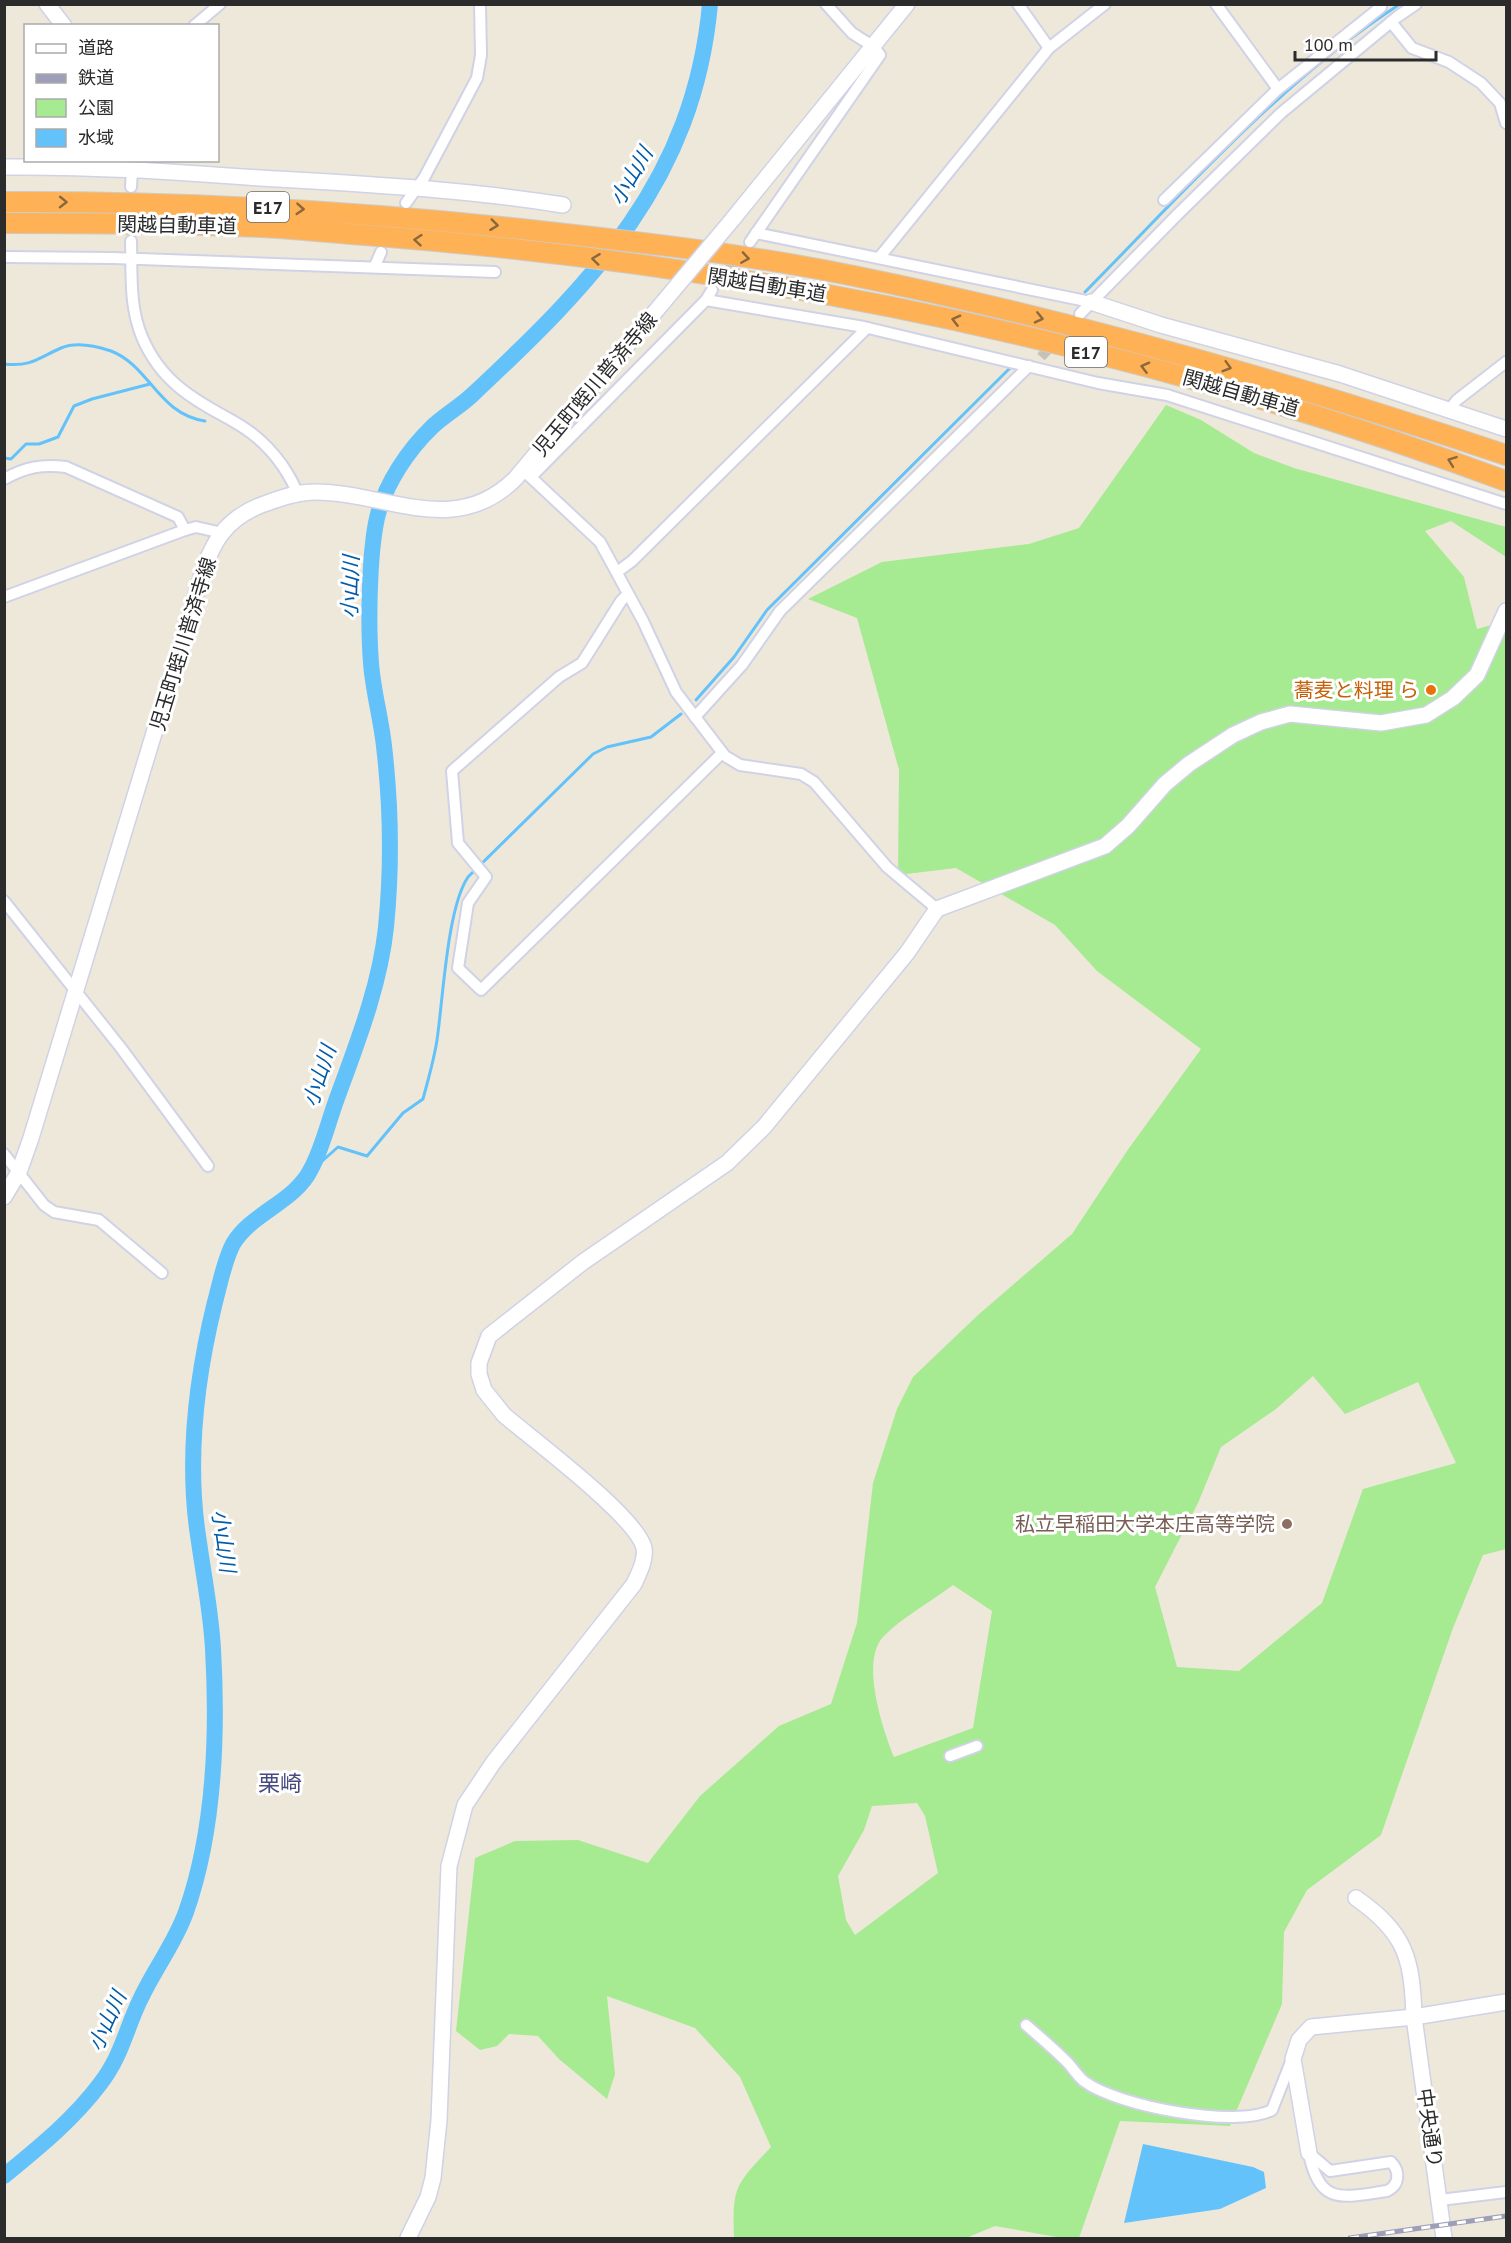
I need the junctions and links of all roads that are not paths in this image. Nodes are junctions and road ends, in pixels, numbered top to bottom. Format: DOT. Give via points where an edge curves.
graph roads {
  1 [pos="47,4"];
  2 [pos="220,4"];
  3 [pos="480,4"];
  4 [pos="826,4"];
  5 [pos="907,4"];
  6 [pos="1018,4"];
  7 [pos="1105,4"];
  8 [pos="1216,4"];
  9 [pos="1378,4"];
  10 [pos="1416,4"];
  11 [pos="1391,22"];
  12 [pos="62,24"];
  13 [pos="196,24"];
  14 [pos="874,46"];
  15 [pos="1049,48"];
  16 [pos="1278,89"];
  17 [pos="1503,105"];
  18 [pos="1506,123"];
  19 [pos="132,165"];
  20 [pos="4,167"];
  21 [pos="131,187"];
  22 [pos="416,187"];
  23 [pos="1164,200"];
  24 [pos="4,202"];
  25 [pos="406,202"];
  26 [pos="564,205"];
  27 [pos="4,224"];
  28 [pos="131,241"];
  29 [pos="381,252"];
  30 [pos="4,257"];
  31 [pos="131,258"];
  32 [pos="879,258"];
  33 [pos="375,266"];
  34 [pos="495,272"];
  35 [pos="712,290"];
  36 [pos="706,300"];
  37 [pos="1091,302"];
  38 [pos="1080,314"];
  39 [pos="867,328"];
  40 [pos="1041,357"];
  41 [pos="1506,362"];
  42 [pos="1034,367"];
  43 [pos="1449,410"];
  44 [pos="1506,429"];
  45 [pos="1506,455"];
  46 [pos="527,474"];
  47 [pos="4,479"];
  48 [pos="1506,481"];
  49 [pos="297,493"];
  50 [pos="1506,504"];
  51 [pos="185,530"];
  52 [pos="222,533"];
  53 [pos="617,572"];
  54 [pos="628,594"];
  55 [pos="4,597"];
  56 [pos="1506,611"];
  57 [pos="695,717"];
  58 [pos="722,753"];
  59 [pos="4,902"];
  60 [pos="938,909"];
  61 [pos="76,993"];
  62 [pos="4,1154"];
  63 [pos="208,1166"];
  64 [pos="19,1172"];
  65 [pos="4,1197"];
  66 [pos="162,1273"];
  67 [pos="977,1746"];
  68 [pos="950,1756"];
  69 [pos="1356,1898"];
  70 [pos="1506,2002"];
  71 [pos="1414,2017"];
  72 [pos="1026,2025"];
  73 [pos="1293,2059"];
  74 [pos="1309,2153"];
  75 [pos="1506,2192"];
  76 [pos="1440,2200"];
  77 [pos="408,2238"];
  78 [pos="1444,2238"];
  1 -- 12 [label="street"];
  2 -- 13 [label="street"];
  3 -- 22 [label="street" via="481,55 477,78"];
  4 -- 14 [label="street" via="852,33"];
  5 -- 14 [label="street, 児玉町蛭川普済寺線"];
  6 -- 15 [label="street"];
  7 -- 15 [label="street"];
  8 -- 16 [label="street"];
  9 -- 16 [label="street" via="1381,7"];
  10 -- 11 [label="street"];
  11 -- 17 [label="street" via="1412,48 1467,72"];
  11 -- 37 [label="street" via="1281,113"];
  14 -- 32 [label="street" via="880,54 753,238"];
  14 -- 46 [label="street, 児玉町蛭川普済寺線, bridge"];
  15 -- 32 [label="street"];
  16 -- 23 [label="street"];
  17 -- 18 [label="street"];
  19 -- 20 [label="street"];
  19 -- 21 [label="street"];
  19 -- 22 [label="street"];
  22 -- 25 [label="street"];
  22 -- 26 [label="street"];
  24 -- 45 [label="highway, 関越自動車道 / E17, one-way" via="370,213 666,245 852,276 1135,341"];
  48 -- 27 [label="highway, 関越自動車道 / E17, one-way" via="1404,443 1160,370 946,318 654,267 518,249 262,227"];
  28 -- 31 [label="street"];
  29 -- 33 [label="street"];
  30 -- 31 [label="street"];
  31 -- 33 [label="street"];
  31 -- 49 [label="street" via="135,310 150,353 179,387 260,438"];
  32 -- 37 [label="street"];
  33 -- 34 [label="street"];
  35 -- 36 [label="street"];
  36 -- 39 [label="street"];
  36 -- 46 [label="street"];
  37 -- 38 [label="street"];
  37 -- 43 [label="street"];
  39 -- 42 [label="street"];
  39 -- 53 [label="street"];
  40 -- 42 [label="street"];
  41 -- 43 [label="street" via="1456,400"];
  42 -- 50 [label="street" via="1098,384 1167,394"];
  42 -- 57 [label="street" via="780,611 742,665"];
  43 -- 44 [label="street"];
  46 -- 49 [label="street, 児玉町蛭川普済寺線" via="486,501 448,511 321,492"];
  46 -- 53 [label="street" via="593,534"];
  47 -- 51 [label="street" via="29,467 66,467 178,517"];
  49 -- 52 [label="street, 児玉町蛭川普済寺線" via="252,509"];
  51 -- 52 [label="street" via="196,527"];
  51 -- 55 [label="street"];
  52 -- 61 [label="street, 児玉町蛭川普済寺線" via="189,618"];
  53 -- 54 [label="street"];
  54 -- 57 [label="street" via="676,692"];
  54 -- 58 [label="street" via="582,663 559,677 452,771 458,843 486,877 468,903 458,968 481,990"];
  56 -- 60 [label="street" via="1477,675 1454,698 1426,715 1381,723 1290,714 1261,722 1189,764 1105,846"];
  57 -- 58 [label="street"];
  58 -- 60 [label="street" via="740,765 801,774 814,782 887,867"];
  59 -- 61 [label="street"];
  60 -- 77 [label="street" via="779,1109 727,1163 583,1262 515,1313 486,1342 479,1374 489,1399 617,1511 635,1531 644,1549 634,1584 493,1762 459,1820 449,1866 439,2120 433,2178"];
  61 -- 63 [label="street"];
  61 -- 64 [label="street, 児玉町蛭川普済寺線"];
  62 -- 64 [label="street"];
  64 -- 65 [label="street, 児玉町蛭川普済寺線"];
  64 -- 66 [label="street" via="44,1205 54,1212 99,1220"];
  67 -- 68 [label="street"];
  69 -- 71 [label="street, 中央通り" via="1394,1929 1403,1947 1413,1980"];
  70 -- 71 [label="street"];
  71 -- 73 [label="street" via="1311,2027 1299,2040"];
  71 -- 76 [label="street, 中央通り"];
  72 -- 73 [label="street" via="1086,2083 1127,2101 1175,2112 1262,2116 1272,2110"];
  73 -- 74 [label="street"];
  74 -- 74 [label="street" via="1330,2171 1391,2162 1398,2179 1387,2191 1341,2198 1322,2189 1315,2179"];
  75 -- 76 [label="street"];
  76 -- 78 [label="street, 中央通り"];
}
